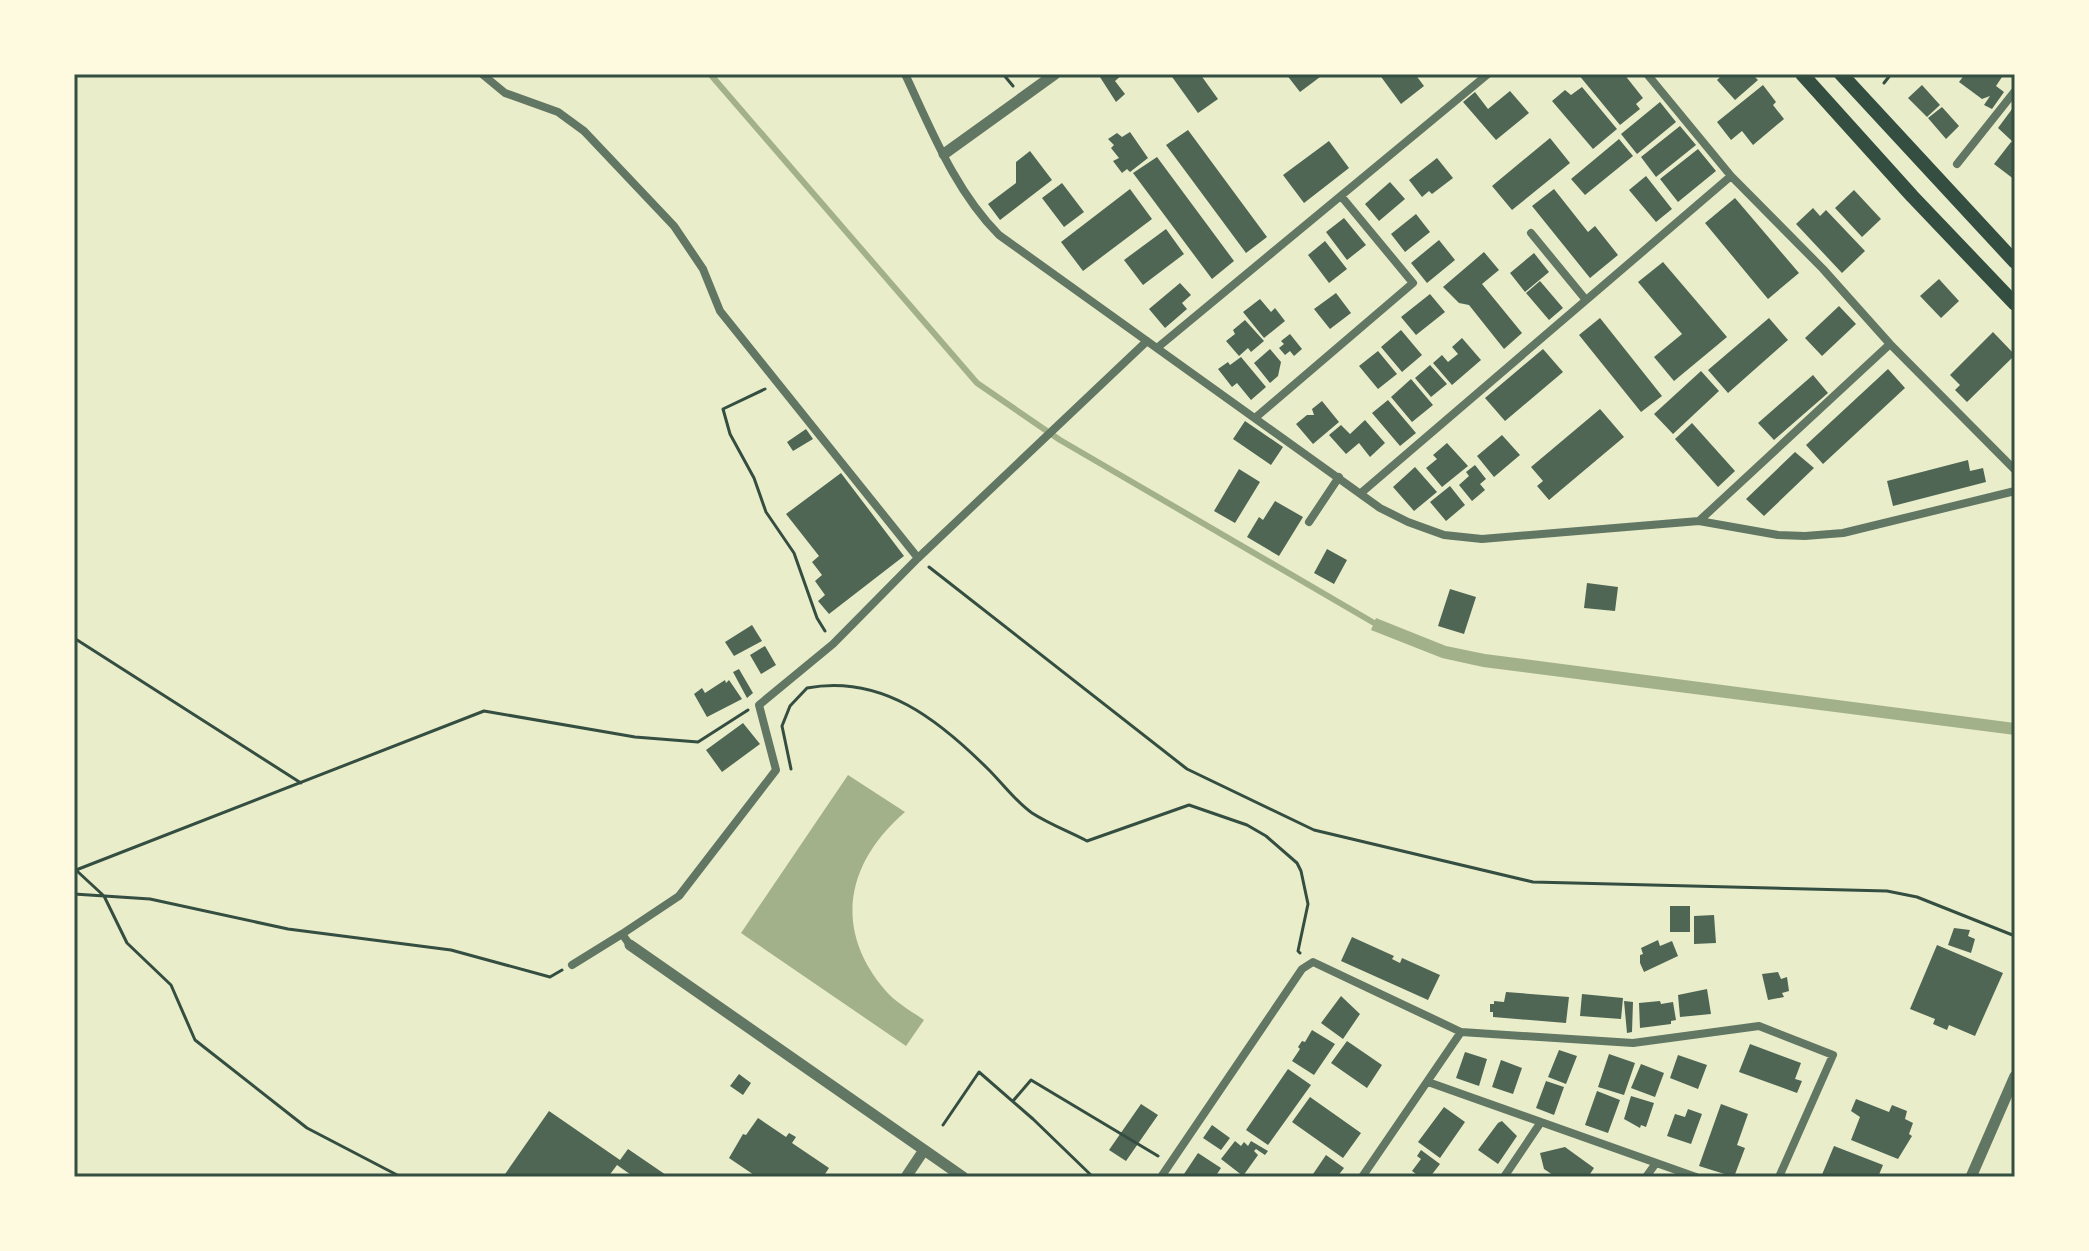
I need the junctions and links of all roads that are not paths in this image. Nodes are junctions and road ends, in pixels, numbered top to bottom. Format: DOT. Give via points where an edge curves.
graph roads {
  1 [pos="482,74"];
  2 [pos="905,74"];
  3 [pos="1055,74"];
  4 [pos="1488,74"];
  5 [pos="1647,74"];
  6 [pos="1802,74"];
  7 [pos="1841,74"];
  8 [pos="2015,91"];
  9 [pos="944,154"];
  10 [pos="1957,164"];
  11 [pos="1731,176"];
  12 [pos="1341,196"];
  13 [pos="1531,233"];
  14 [pos="2015,262"];
  15 [pos="1586,300"];
  16 [pos="2015,304"];
  17 [pos="1147,341"];
  18 [pos="1890,344"];
  19 [pos="1157,348"];
  20 [pos="1255,418"];
  21 [pos="2015,470"];
  22 [pos="1339,477"];
  23 [pos="2015,491"];
  24 [pos="1361,493"];
  25 [pos="1699,521"];
  26 [pos="1309,522"];
  27 [pos="918,558"];
  28 [pos="622,934"];
  29 [pos="630,945"];
  30 [pos="572,965"];
  31 [pos="1461,1032"];
  32 [pos="2015,1076"];
  33 [pos="1428,1082"];
  34 [pos="1541,1122"];
  35 [pos="924,1150"];
  36 [pos="1656,1163"];
  37 [pos="906,1177"];
  38 [pos="963,1177"];
  39 [pos="1161,1177"];
  40 [pos="1362,1177"];
  41 [pos="1504,1177"];
  42 [pos="1646,1177"];
  43 [pos="1696,1177"];
  44 [pos="1779,1177"];
  45 [pos="1971,1177"];
  1 -- 27 [label="street" via="505,93 558,112 584,131 674,226 703,269 720,311"];
  2 -- 9 [label="street"];
  3 -- 9 [label="street"];
  4 -- 12 [label="street"];
  5 -- 11 [label="street"];
  6 -- 16 [label="main road"];
  7 -- 14 [label="main road"];
  8 -- 10 [label="street"];
  9 -- 17 [label="street" via="981,217 999,235"];
  11 -- 15 [label="street"];
  11 -- 18 [label="street"];
  12 -- 19 [label="street"];
  12 -- 20 [label="street" via="1413,283"];
  13 -- 15 [label="street"];
  15 -- 24 [label="street"];
  17 -- 19 [label="street"];
  17 -- 27 [label="street"];
  18 -- 21 [label="street"];
  18 -- 25 [label="street"];
  19 -- 20 [label="street"];
  20 -- 22 [label="street"];
  22 -- 24 [label="street"];
  22 -- 26 [label="street"];
  23 -- 25 [label="street" via="1843,533 1778,535"];
  24 -- 25 [label="street" via="1408,522 1444,535 1482,539"];
  27 -- 28 [label="street" via="833,644 759,705 776,770 679,896"];
  28 -- 29 [label="street"];
  28 -- 30 [label="street"];
  29 -- 35 [label="street"];
  31 -- 33 [label="street"];
  31 -- 39 [label="street" via="1313,962 1302,969"];
  31 -- 44 [label="street" via="1633,1043 1759,1026 1833,1055"];
  32 -- 45 [label="street"];
  33 -- 34 [label="street"];
  33 -- 40 [label="street"];
  34 -- 36 [label="street"];
  34 -- 41 [label="street"];
  35 -- 37 [label="street"];
  35 -- 38 [label="street"];
  36 -- 42 [label="street"];
  36 -- 43 [label="street"];
}
